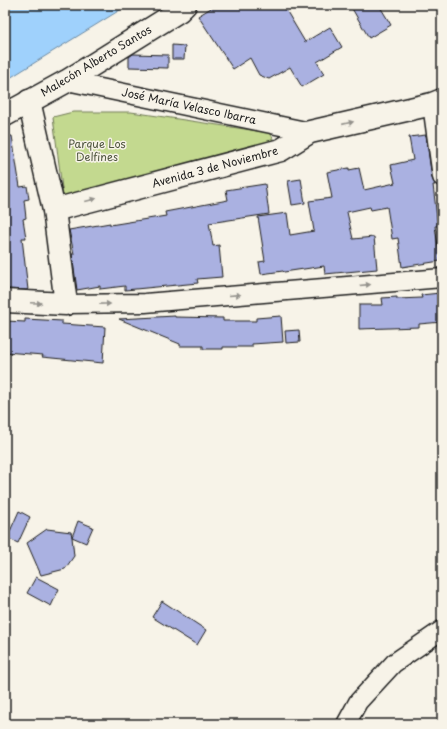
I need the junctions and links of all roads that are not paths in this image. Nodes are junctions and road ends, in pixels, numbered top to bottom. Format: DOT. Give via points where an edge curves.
graph roads {
  1 [pos="185,5"];
  2 [pos="68,81"];
  3 [pos="29,101"];
  4 [pos="437,102"];
  5 [pos="5,115"];
  6 [pos="310,132"];
  7 [pos="442,177"];
  8 [pos="54,210"];
  9 [pos="442,278"];
  10 [pos="5,301"];
  11 [pos="66,304"];
  12 [pos="442,630"];
  13 [pos="346,724"];
  1 -- 2 [label="main road, Malecón Alberto Santos"];
  2 -- 3 [label="main road, Malecón Alberto Santos"];
  2 -- 6 [label="street, José María Velasco Ibarra"];
  3 -- 5 [label="main road, Malecón Alberto Santos"];
  3 -- 8 [label="main road"];
  6 -- 4 [label="main road, Avenida 3 de Noviembre, one-way"];
  4 -- 7 [label="street"];
  8 -- 6 [label="main road, Avenida 3 de Noviembre, one-way" via="281,150"];
  8 -- 11 [label="main road"];
  11 -- 9 [label="street, one-way" via="145,303"];
  10 -- 11 [label="main road, one-way"];
  12 -- 13 [label="street" via="394,663 358,702"];
}
